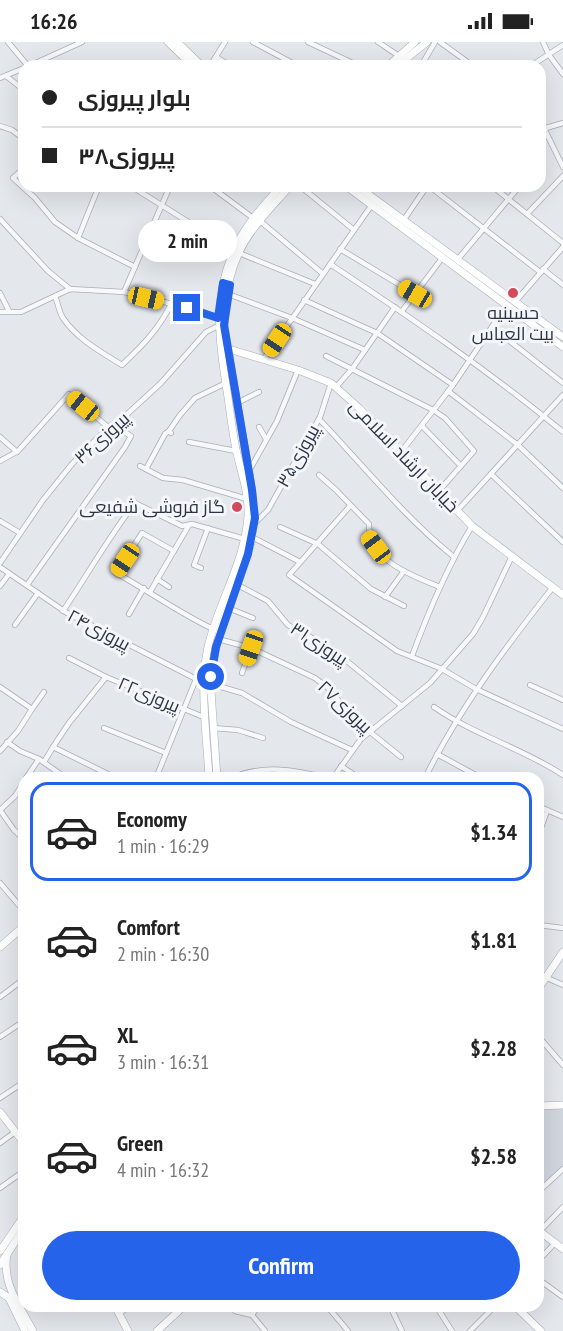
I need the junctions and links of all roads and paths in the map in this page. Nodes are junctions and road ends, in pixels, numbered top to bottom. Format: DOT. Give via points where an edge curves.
graph roads {
  1 [pos="8,42"];
  2 [pos="82,42"];
  3 [pos="168,42"];
  4 [pos="177,42"];
  5 [pos="225,42"];
  6 [pos="253,42"];
  7 [pos="308,42"];
  8 [pos="380,42"];
  9 [pos="415,42"];
  10 [pos="427,42"];
  11 [pos="437,42"];
  12 [pos="543,42"];
  13 [pos="563,45"];
  14 [pos="549,54"];
  15 [pos="399,56"];
  16 [pos="216,57"];
  17 [pos="22,60"];
  18 [pos="42,60"];
  19 [pos="187,60"];
  20 [pos="196,60"];
  21 [pos="214,60"];
  22 [pos="221,60"];
  23 [pos="287,60"];
  24 [pos="347,60"];
  25 [pos="395,60"];
  26 [pos="404,60"];
  27 [pos="425,60"];
  28 [pos="464,60"];
  29 [pos="540,60"];
  30 [pos="18,71"];
  31 [pos="563,74"];
  32 [pos="2,78"];
  33 [pos="18,87"];
  34 [pos="563,123"];
  35 [pos="0,126"];
  36 [pos="546,128"];
  37 [pos="18,134"];
  38 [pos="563,167"];
  39 [pos="563,177"];
  40 [pos="28,192"];
  41 [pos="97,192"];
  42 [pos="140,192"];
  43 [pos="167,192"];
  44 [pos="218,192"];
  45 [pos="277,192"];
  46 [pos="285,192"];
  47 [pos="307,192"];
  48 [pos="354,192"];
  49 [pos="365,192"];
  50 [pos="424,192"];
  51 [pos="436,192"];
  52 [pos="500,192"];
  53 [pos="515,192"];
  54 [pos="508,198"];
  55 [pos="161,206"];
  56 [pos="371,206"];
  57 [pos="527,214"];
  58 [pos="0,219"];
  59 [pos="257,220"];
  60 [pos="403,221"];
  61 [pos="483,228"];
  62 [pos="354,230"];
  63 [pos="78,238"];
  64 [pos="237,244"];
  65 [pos="563,245"];
  66 [pos="340,249"];
  67 [pos="239,253"];
  68 [pos="443,257"];
  69 [pos="458,259"];
  70 [pos="330,264"];
  71 [pos="135,267"];
  72 [pos="541,271"];
  73 [pos="322,273"];
  74 [pos="226,284"];
  75 [pos="315,284"];
  76 [pos="563,285"];
  77 [pos="70,289"];
  78 [pos="0,292"];
  79 [pos="124,292"];
  80 [pos="228,294"];
  81 [pos="415,294"];
  82 [pos="55,296"];
  83 [pos="304,300"];
  84 [pos="515,302"];
  85 [pos="171,304"];
  86 [pos="506,306"];
  87 [pos="395,307"];
  88 [pos="9,311"];
  89 [pos="402,311"];
  90 [pos="0,312"];
  91 [pos="218,318"];
  92 [pos="292,318"];
  93 [pos="218,326"];
  94 [pos="492,327"];
  95 [pos="377,333"];
  96 [pos="563,338"];
  97 [pos="563,347"];
  98 [pos="229,349"];
  99 [pos="365,350"];
  100 [pos="326,356"];
  101 [pos="263,360"];
  102 [pos="470,360"];
  103 [pos="352,369"];
  104 [pos="298,370"];
  105 [pos="226,383"];
  106 [pos="563,383"];
  107 [pos="334,385"];
  108 [pos="453,385"];
  109 [pos="448,391"];
  110 [pos="259,392"];
  111 [pos="563,395"];
  112 [pos="237,403"];
  113 [pos="433,410"];
  114 [pos="544,417"];
  115 [pos="319,418"];
  116 [pos="110,426"];
  117 [pos="422,426"];
  118 [pos="259,427"];
  119 [pos="563,432"];
  120 [pos="0,437"];
  121 [pos="266,439"];
  122 [pos="189,442"];
  123 [pos="518,445"];
  124 [pos="237,451"];
  125 [pos="17,452"];
  126 [pos="400,452"];
  127 [pos="0,461"];
  128 [pos="140,466"];
  129 [pos="461,466"];
  130 [pos="146,469"];
  131 [pos="249,471"];
  132 [pos="491,474"];
  133 [pos="319,475"];
  134 [pos="563,488"];
  135 [pos="439,491"];
  136 [pos="247,499"];
  137 [pos="350,506"];
  138 [pos="458,511"];
  139 [pos="0,521"];
  140 [pos="254,524"];
  141 [pos="189,525"];
  142 [pos="472,526"];
  143 [pos="280,527"];
  144 [pos="208,528"];
  145 [pos="20,533"];
  146 [pos="249,538"];
  147 [pos="563,542"];
  148 [pos="318,544"];
  149 [pos="174,551"];
  150 [pos="454,556"];
  151 [pos="512,556"];
  152 [pos="0,562"];
  153 [pos="300,562"];
  154 [pos="0,567"];
  155 [pos="201,568"];
  156 [pos="404,571"];
  157 [pos="9,574"];
  158 [pos="157,579"];
  159 [pos="236,584"];
  160 [pos="27,585"];
  161 [pos="0,586"];
  162 [pos="170,587"];
  163 [pos="440,587"];
  164 [pos="553,587"];
  165 [pos="144,588"];
  166 [pos="150,592"];
  167 [pos="38,593"];
  168 [pos="563,595"];
  169 [pos="385,597"];
  170 [pos="404,606"];
  171 [pos="228,608"];
  172 [pos="63,611"];
  173 [pos="129,614"];
  174 [pos="253,618"];
  175 [pos="15,625"];
  176 [pos="213,629"];
  177 [pos="218,639"];
  178 [pos="251,648"];
  179 [pos="412,656"];
  180 [pos="69,658"];
  181 [pos="442,669"];
  182 [pos="243,673"];
  183 [pos="106,677"];
  184 [pos="196,679"];
  185 [pos="208,684"];
  186 [pos="530,685"];
  187 [pos="0,687"];
  188 [pos="476,689"];
  189 [pos="45,692"];
  190 [pos="563,700"];
  191 [pos="402,706"];
  192 [pos="435,707"];
  193 [pos="32,709"];
  194 [pos="183,709"];
  195 [pos="206,718"];
  196 [pos="456,722"];
  197 [pos="105,728"];
  198 [pos="213,728"];
  199 [pos="563,729"];
  200 [pos="370,732"];
  201 [pos="262,738"];
  202 [pos="7,742"];
  203 [pos="53,747"];
  204 [pos="352,750"];
  205 [pos="0,751"];
  206 [pos="166,753"];
  207 [pos="437,754"];
  208 [pos="401,757"];
  209 [pos="41,760"];
  210 [pos="341,766"];
  211 [pos="31,772"];
  212 [pos="58,772"];
  213 [pos="104,772"];
  214 [pos="158,772"];
  215 [pos="209,772"];
  216 [pos="217,772"];
  217 [pos="249,772"];
  218 [pos="301,772"];
  219 [pos="337,772"];
  220 [pos="350,772"];
  221 [pos="428,772"];
  222 [pos="470,772"];
  223 [pos="563,775"];
  224 [pos="18,791"];
  225 [pos="544,809"];
  226 [pos="547,811"];
  227 [pos="563,817"];
  228 [pos="544,819"];
  229 [pos="18,834"];
  230 [pos="0,883"];
  231 [pos="18,904"];
  232 [pos="544,926"];
  233 [pos="563,928"];
  234 [pos="18,931"];
  235 [pos="0,947"];
  236 [pos="563,952"];
  237 [pos="547,978"];
  238 [pos="544,982"];
  239 [pos="18,984"];
  240 [pos="563,985"];
  241 [pos="0,997"];
  242 [pos="18,1025"];
  243 [pos="0,1037"];
  244 [pos="544,1043"];
  245 [pos="563,1065"];
  246 [pos="18,1086"];
  247 [pos="0,1098"];
  248 [pos="544,1103"];
  249 [pos="563,1105"];
  250 [pos="0,1112"];
  251 [pos="15,1132"];
  252 [pos="18,1136"];
  253 [pos="0,1143"];
  254 [pos="563,1169"];
  255 [pos="18,1175"];
  256 [pos="544,1186"];
  257 [pos="0,1188"];
  258 [pos="563,1208"];
  259 [pos="544,1225"];
  260 [pos="18,1227"];
  261 [pos="544,1234"];
  262 [pos="18,1236"];
  263 [pos="555,1243"];
  264 [pos="563,1249"];
  265 [pos="4,1253"];
  266 [pos="544,1255"];
  267 [pos="0,1265"];
  268 [pos="544,1284"];
  269 [pos="0,1292"];
  270 [pos="563,1298"];
  271 [pos="18,1306"];
  272 [pos="18,1311"];
  273 [pos="19,1312"];
  274 [pos="20,1312"];
  275 [pos="122,1312"];
  276 [pos="178,1312"];
  277 [pos="239,1312"];
  278 [pos="254,1312"];
  279 [pos="332,1312"];
  280 [pos="393,1312"];
  281 [pos="440,1312"];
  282 [pos="490,1312"];
  283 [pos="521,1312"];
  284 [pos="119,1314"];
  285 [pos="252,1315"];
  286 [pos="23,1318"];
  287 [pos="473,1330"];
  288 [pos="25,1331"];
  289 [pos="33,1331"];
  290 [pos="128,1331"];
  291 [pos="157,1331"];
  292 [pos="265,1331"];
  293 [pos="348,1331"];
  294 [pos="402,1331"];
  295 [pos="452,1331"];
  296 [pos="541,1331"];
  1 -- 17 [label="street"];
  2 -- 18 [label="street"];
  3 -- 19 [label="street"];
  4 -- 20 [label="street"];
  5 -- 16 [label="street"];
  6 -- 23 [label="street"];
  7 -- 24 [label="street"];
  8 -- 15 [label="street"];
  9 -- 15 [label="street"];
  10 -- 26 [label="street"];
  11 -- 27 [label="street"];
  11 -- 28 [label="street"];
  12 -- 14 [label="street"];
  13 -- 14 [label="street"];
  14 -- 29 [label="street"];
  14 -- 31 [label="street"];
  15 -- 25 [label="street"];
  16 -- 21 [label="street"];
  16 -- 22 [label="street"];
  30 -- 32 [label="street"];
  32 -- 33 [label="street"];
  34 -- 36 [label="street"];
  35 -- 37 [label="street"];
  36 -- 38 [label="street"];
  39 -- 57 [label="street"];
  40 -- 63 [label="street" via="55,222"];
  41 -- 63 [label="street"];
  42 -- 55 [label="street"];
  43 -- 55 [label="street"];
  44 -- 59 [label="street"];
  45 -- 59 [label="street"];
  46 -- 59 [label="street"];
  47 -- 62 [label="street"];
  48 -- 56 [label="street"];
  49 -- 60 [label="street"];
  50 -- 60 [label="street"];
  51 -- 61 [label="street"];
  52 -- 54 [label="street"];
  53 -- 54 [label="street"];
  54 -- 57 [label="street"];
  54 -- 61 [label="street"];
  55 -- 64 [label="street"];
  55 -- 71 [label="street"];
  56 -- 62 [label="street"];
  56 -- 68 [label="street"];
  57 -- 65 [label="street"];
  58 -- 77 [label="street"];
  59 -- 64 [label="street"];
  59 -- 67 [label="street"];
  59 -- 73 [label="street"];
  60 -- 69 [label="street"];
  61 -- 69 [label="street"];
  61 -- 72 [label="street"];
  62 -- 66 [label="street"];
  63 -- 71 [label="street"];
  64 -- 74 [label="street"];
  65 -- 72 [label="street"];
  66 -- 70 [label="street"];
  66 -- 81 [label="street"];
  67 -- 74 [label="street"];
  67 -- 75 [label="street"];
  68 -- 81 [label="street"];
  68 -- 86 [label="street"];
  69 -- 84 [label="street"];
  70 -- 73 [label="street"];
  70 -- 87 [label="street"];
  71 -- 79 [label="street"];
  72 -- 76 [label="street"];
  72 -- 84 [label="street"];
  73 -- 75 [label="street"];
  74 -- 80 [label="street"];
  74 -- 91 [label="street"];
  75 -- 83 [label="street"];
  77 -- 79 [label="street"];
  77 -- 82 [label="street"];
  78 -- 88 [label="street"];
  79 -- 85 [label="street"];
  80 -- 92 [label="street"];
  80 -- 98 [label="street" via="224,325"];
  81 -- 89 [label="street"];
  82 -- 85 [label="street" via="70,327 90,346 122,365 162,323"];
  82 -- 88 [label="street" via="27,310"];
  83 -- 92 [label="street"];
  83 -- 95 [label="street"];
  84 -- 96 [label="street"];
  85 -- 91 [label="street"];
  86 -- 94 [label="street"];
  86 -- 97 [label="street"];
  87 -- 89 [label="street"];
  87 -- 95 [label="street"];
  88 -- 90 [label="street"];
  89 -- 102 [label="street"];
  91 -- 93 [label="street"];
  92 -- 99 [label="street"];
  92 -- 101 [label="street"];
  93 -- 105 [label="street"];
  93 -- 116 [label="street, پیروزی۳۶" via="206,332 160,383"];
  94 -- 102 [label="street"];
  94 -- 106 [label="street"];
  95 -- 99 [label="street"];
  95 -- 108 [label="street"];
  98 -- 101 [label="street, خیابان ارشاد اسلامی"];
  98 -- 112 [label="street"];
  99 -- 103 [label="street"];
  100 -- 103 [label="street"];
  101 -- 104 [label="street, خیابان ارشاد اسلامی"];
  102 -- 108 [label="street"];
  102 -- 114 [label="street"];
  103 -- 107 [label="street"];
  103 -- 113 [label="street"];
  104 -- 107 [label="street, خیابان ارشاد اسلامی"];
  104 -- 121 [label="street"];
  105 -- 124 [label="street"];
  105 -- 130 [label="street" via="195,398 165,434"];
  107 -- 115 [label="street, پیروزی۳۵"];
  107 -- 126 [label="street, خیابان ارشاد اسلامی"];
  108 -- 109 [label="street"];
  109 -- 113 [label="street"];
  109 -- 123 [label="street"];
  110 -- 112 [label="street"];
  111 -- 114 [label="street"];
  112 -- 131 [label="street"];
  113 -- 117 [label="street"];
  113 -- 129 [label="street" via="474,452"];
  114 -- 119 [label="street"];
  114 -- 123 [label="street"];
  115 -- 140 [label="street, پیروزی۳۵" via="268,510"];
  115 -- 150 [label="street" via="424,533"];
  116 -- 125 [label="street" via="69,394"];
  116 -- 145 [label="street, پیروزی۳۶" via="72,464"];
  116 -- 160 [label="street" via="131,436"];
  117 -- 126 [label="street"];
  117 -- 129 [label="street"];
  118 -- 121 [label="street"];
  120 -- 125 [label="street"];
  121 -- 131 [label="street"];
  122 -- 124 [label="street"];
  123 -- 132 [label="street"];
  123 -- 134 [label="street"];
  124 -- 136 [label="street"];
  125 -- 127 [label="street"];
  126 -- 135 [label="street, خیابان ارشاد اسلامی"];
  128 -- 130 [label="street"];
  129 -- 135 [label="street"];
  130 -- 136 [label="street" via="163,478"];
  131 -- 140 [label="street"];
  132 -- 138 [label="street"];
  132 -- 147 [label="street"];
  133 -- 137 [label="street"];
  135 -- 138 [label="street, خیابان ارشاد اسلامی"];
  136 -- 146 [label="street"];
  137 -- 148 [label="street"];
  137 -- 156 [label="street" via="369,524 368,536 384,557"];
  138 -- 142 [label="street, خیابان ارشاد اسلامی"];
  139 -- 145 [label="street"];
  140 -- 146 [label="street"];
  141 -- 144 [label="street"];
  141 -- 149 [label="street"];
  141 -- 172 [label="street" via="182,526 135,503"];
  142 -- 150 [label="street"];
  142 -- 151 [label="street, خیابان ارشاد اسلامی"];
  143 -- 148 [label="street"];
  144 -- 146 [label="street"];
  144 -- 155 [label="street" via="194,565"];
  145 -- 152 [label="street, پیروزی۳۶"];
  146 -- 153 [label="street"];
  146 -- 159 [label="street"];
  146 -- 176 [label="street"];
  148 -- 153 [label="street"];
  148 -- 169 [label="street" via="356,578"];
  149 -- 158 [label="street"];
  149 -- 165 [label="street" via="142,533 116,573"];
  150 -- 163 [label="street"];
  151 -- 164 [label="street, خیابان ارشاد اسلامی"];
  151 -- 181 [label="street" via="483,617"];
  153 -- 179 [label="street" via="289,575 397,651"];
  154 -- 157 [label="street, پیروزی۲۴"];
  156 -- 163 [label="street"];
  156 -- 169 [label="street"];
  157 -- 160 [label="street, پیروزی۲۴"];
  157 -- 161 [label="street"];
  158 -- 162 [label="street"];
  158 -- 166 [label="street"];
  159 -- 171 [label="street"];
  159 -- 191 [label="street, پیروزی۳۱" via="268,601 288,625 332,650"];
  160 -- 167 [label="street, پیروزی۲۴"];
  163 -- 179 [label="street"];
  164 -- 168 [label="street, خیابان ارشاد اسلامی"];
  164 -- 188 [label="street"];
  165 -- 166 [label="street"];
  165 -- 173 [label="street"];
  166 -- 176 [label="street"];
  167 -- 172 [label="street, پیروزی۲۴"];
  167 -- 175 [label="street"];
  169 -- 170 [label="street"];
  171 -- 174 [label="street"];
  171 -- 177 [label="street"];
  172 -- 184 [label="street, پیروزی۲۴"];
  176 -- 185 [label="street" via="208,648"];
  177 -- 178 [label="street, پیروزی۲۷"];
  177 -- 185 [label="street"];
  178 -- 182 [label="street"];
  178 -- 200 [label="street, پیروزی۲۷" via="322,683"];
  179 -- 181 [label="street"];
  180 -- 183 [label="street"];
  181 -- 188 [label="street"];
  181 -- 191 [label="street"];
  183 -- 194 [label="street, پیروزی۲۲"];
  183 -- 203 [label="street, پیروزی۲۲"];
  184 -- 185 [label="street, پیروزی۲۴"];
  184 -- 194 [label="street"];
  185 -- 195 [label="street"];
  185 -- 198 [label="street"];
  185 -- 204 [label="street, پیروزی۲۴" via="242,693 291,722"];
  186 -- 190 [label="street"];
  187 -- 193 [label="street"];
  188 -- 196 [label="street"];
  188 -- 199 [label="street"];
  189 -- 193 [label="street"];
  191 -- 200 [label="street"];
  192 -- 196 [label="street"];
  193 -- 202 [label="street"];
  194 -- 195 [label="street, پیروزی۲۲"];
  194 -- 206 [label="street"];
  195 -- 215 [label="street"];
  196 -- 207 [label="street"];
  196 -- 223 [label="street"];
  197 -- 206 [label="street"];
  198 -- 201 [label="street" via="238,730"];
  198 -- 216 [label="street"];
  200 -- 204 [label="street"];
  200 -- 208 [label="street, پیروزی۲۷"];
  202 -- 205 [label="street"];
  202 -- 209 [label="street"];
  203 -- 209 [label="street, پیروزی۲۲"];
  203 -- 213 [label="street"];
  204 -- 210 [label="street"];
  206 -- 214 [label="street"];
  207 -- 221 [label="street"];
  207 -- 222 [label="street"];
  209 -- 211 [label="street, پیروزی۲۲"];
  209 -- 212 [label="street"];
  210 -- 219 [label="street"];
  210 -- 220 [label="street"];
  217 -- 218 [label="street"];
  224 -- 229 [label="street, پیروزی۲۲" via="0,810"];
  225 -- 226 [label="street"];
  226 -- 227 [label="street"];
  226 -- 228 [label="street"];
  230 -- 231 [label="street"];
  232 -- 233 [label="street"];
  234 -- 235 [label="street"];
  236 -- 237 [label="street"];
  237 -- 238 [label="street"];
  237 -- 240 [label="street"];
  239 -- 241 [label="street"];
  242 -- 243 [label="street"];
  244 -- 245 [label="street"];
  246 -- 247 [label="street"];
  248 -- 249 [label="street"];
  250 -- 251 [label="street"];
  251 -- 252 [label="street"];
  251 -- 253 [label="street"];
  254 -- 256 [label="street"];
  255 -- 257 [label="street"];
  258 -- 259 [label="street"];
  260 -- 265 [label="street"];
  261 -- 263 [label="street"];
  262 -- 265 [label="street"];
  263 -- 264 [label="street"];
  263 -- 266 [label="street"];
  265 -- 267 [label="street"];
  265 -- 271 [label="street" via="7,1281"];
  268 -- 270 [label="street"];
  269 -- 272 [label="street"];
  273 -- 286 [label="street"];
  274 -- 286 [label="street"];
  275 -- 284 [label="street"];
  276 -- 291 [label="street"];
  277 -- 285 [label="street"];
  278 -- 285 [label="street"];
  279 -- 293 [label="street"];
  280 -- 294 [label="street"];
  281 -- 295 [label="street"];
  282 -- 287 [label="street"];
  283 -- 296 [label="street"];
  284 -- 290 [label="street"];
  285 -- 292 [label="street"];
  286 -- 288 [label="street"];
  286 -- 289 [label="street"];
}
